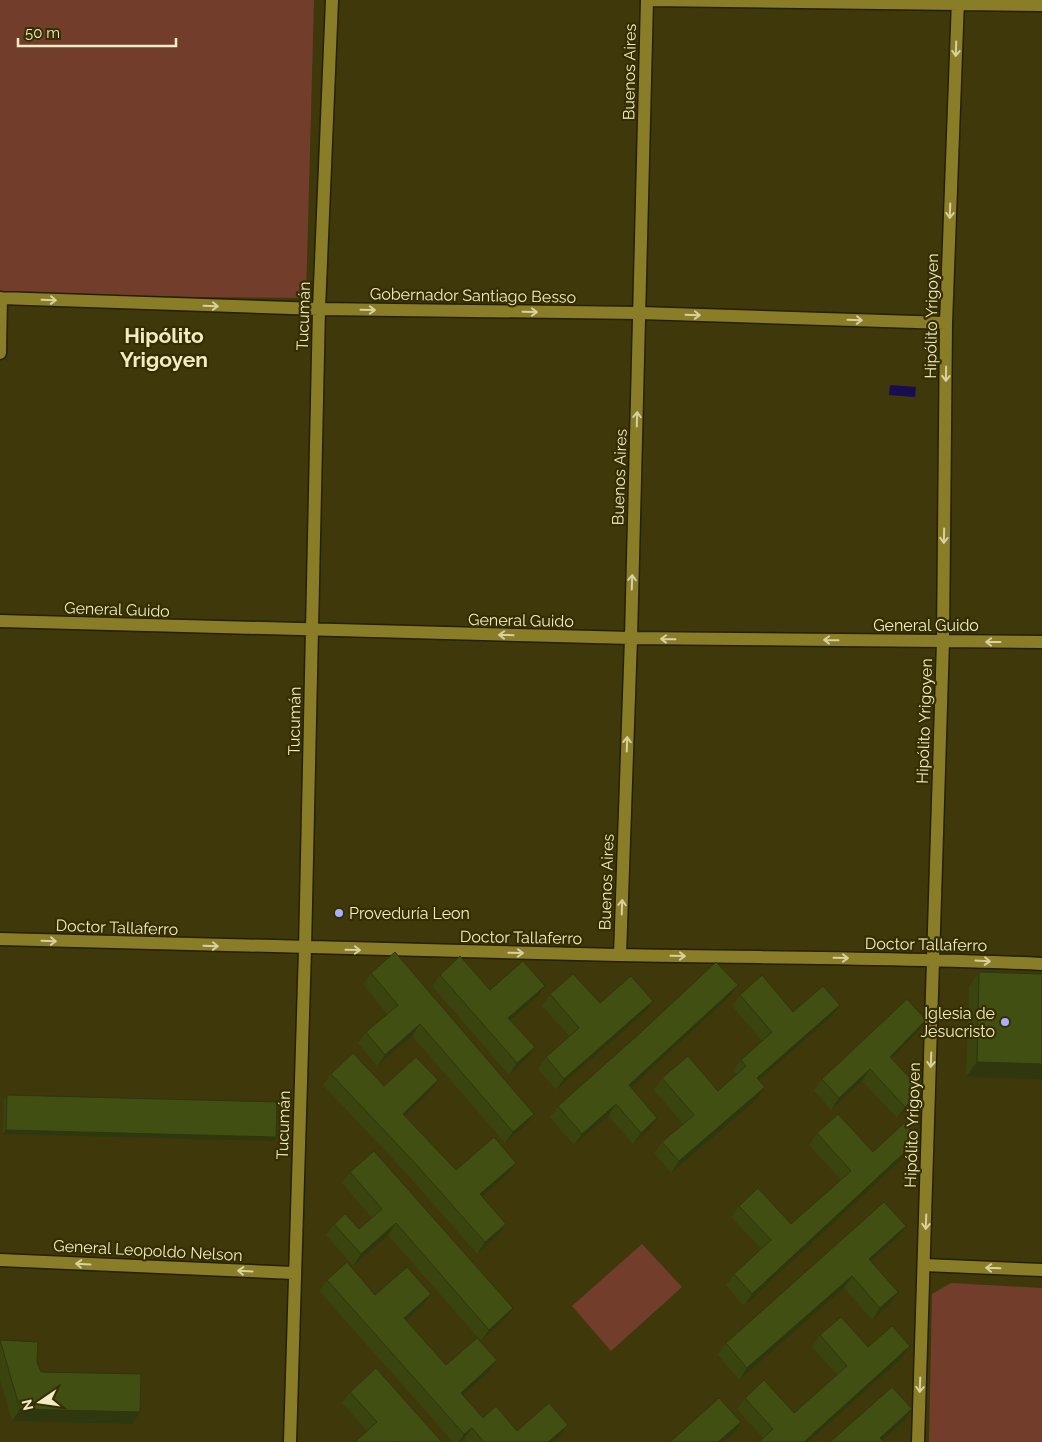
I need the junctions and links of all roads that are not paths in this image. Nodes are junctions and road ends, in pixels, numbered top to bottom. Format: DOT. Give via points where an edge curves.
graph roads {
  1 [pos="332,0"];
  2 [pos="647,0"];
  3 [pos="652,0"];
  4 [pos="958,2"];
  5 [pos="1042,6"];
  6 [pos="0,298"];
  7 [pos="319,310"];
  8 [pos="640,313"];
  9 [pos="946,323"];
  10 [pos="0,353"];
  11 [pos="0,621"];
  12 [pos="312,631"];
  13 [pos="631,638"];
  14 [pos="943,641"];
  15 [pos="1042,642"];
  16 [pos="0,940"];
  17 [pos="305,949"];
  18 [pos="620,955"];
  19 [pos="934,959"];
  20 [pos="1042,964"];
  21 [pos="0,1260"];
  22 [pos="924,1265"];
  23 [pos="1042,1270"];
  24 [pos="294,1273"];
  25 [pos="290,1442"];
  26 [pos="918,1442"];
  1 -- 7 [label="street, Tucumán"];
  2 -- 8 [label="street, Buenos Aires"];
  3 -- 4 [label="street"];
  4 -- 5 [label="street"];
  4 -- 9 [label="street, Hipólito Yrigoyen, one-way"];
  6 -- 7 [label="street, Gobernador Santiago Besso, one-way"];
  6 -- 10 [label="street"];
  7 -- 8 [label="street, Gobernador Santiago Besso, one-way"];
  7 -- 12 [label="street, Tucumán"];
  8 -- 9 [label="street, Gobernador Santiago Besso, one-way"];
  13 -- 8 [label="street, Buenos Aires, one-way"];
  9 -- 14 [label="street, Hipólito Yrigoyen, one-way"];
  11 -- 12 [label="street, General Guido"];
  13 -- 12 [label="street, General Guido, one-way"];
  12 -- 17 [label="street, Tucumán"];
  14 -- 13 [label="street, General Guido, one-way"];
  18 -- 13 [label="street, Buenos Aires, one-way"];
  15 -- 14 [label="street, General Guido, one-way"];
  14 -- 19 [label="street, Hipólito Yrigoyen"];
  16 -- 17 [label="street, Doctor Tallaferro, one-way"];
  17 -- 18 [label="street, Doctor Tallaferro, one-way"];
  17 -- 24 [label="street, Tucumán"];
  18 -- 19 [label="street, Doctor Tallaferro, one-way"];
  19 -- 20 [label="street, Doctor Tallaferro, one-way"];
  19 -- 22 [label="street, Hipólito Yrigoyen, one-way"];
  24 -- 21 [label="street, General Leopoldo Nelson, one-way"];
  23 -- 22 [label="street, one-way"];
  22 -- 26 [label="street, Hipólito Yrigoyen, one-way"];
  24 -- 25 [label="street, Tucumán"];
}
